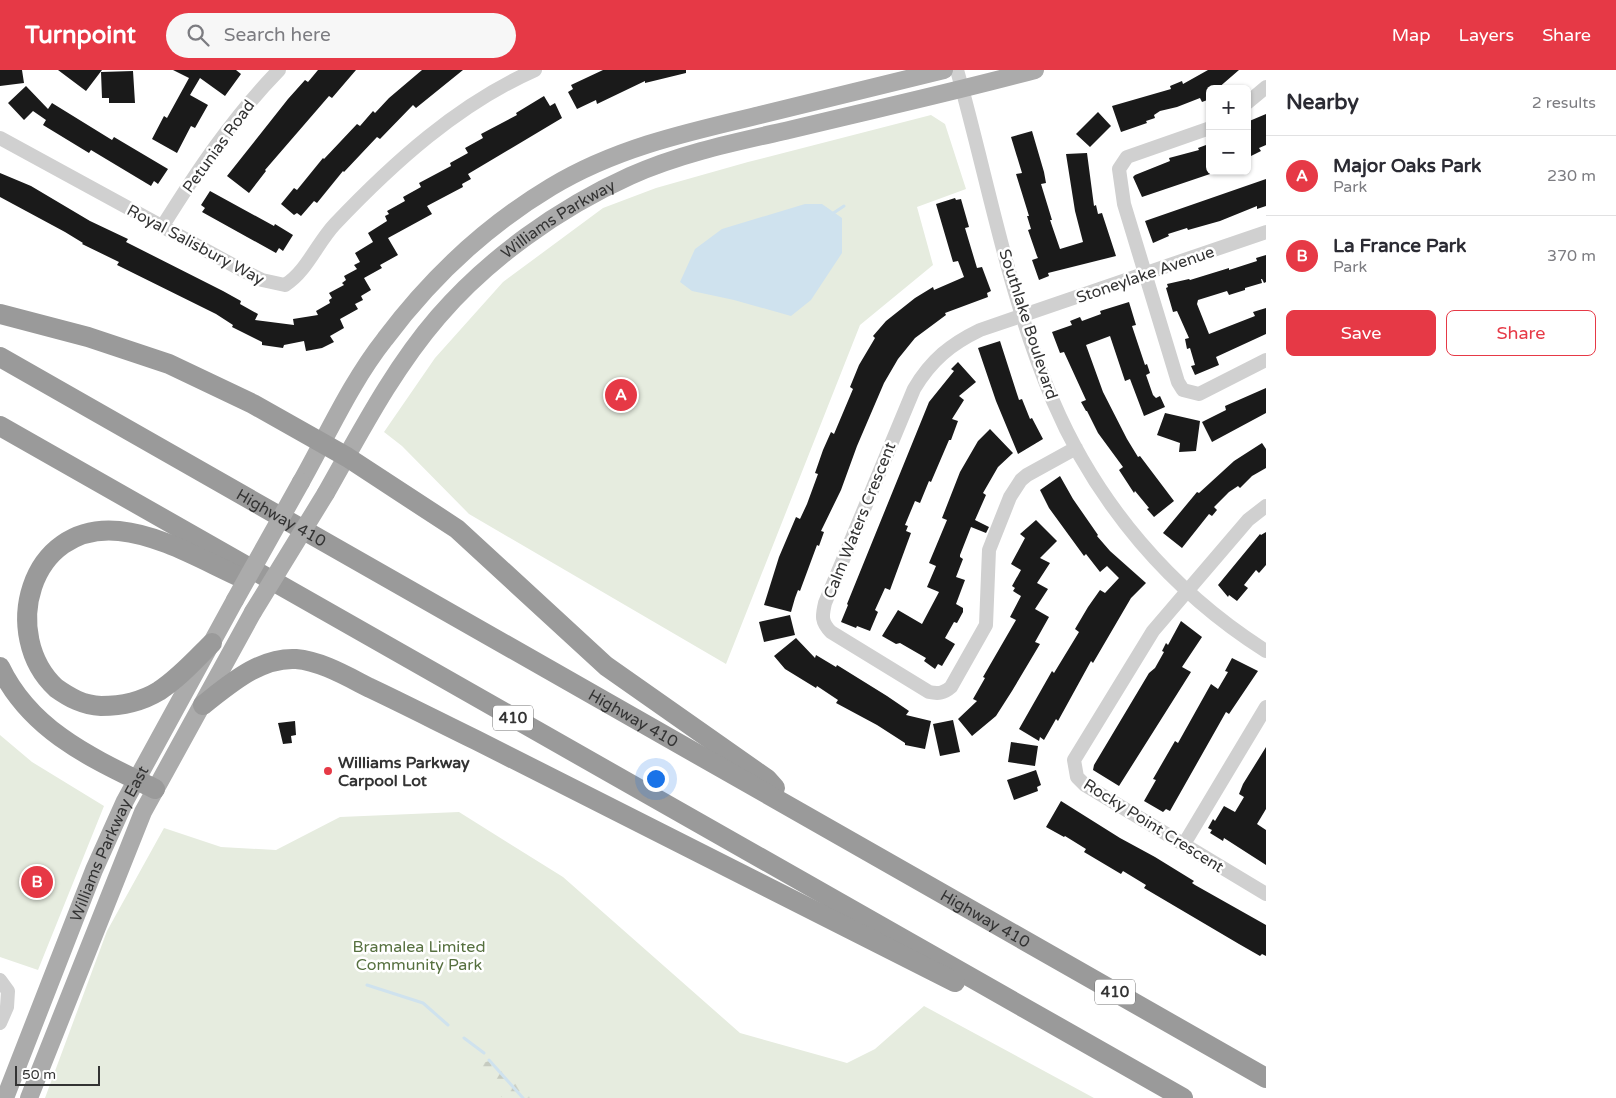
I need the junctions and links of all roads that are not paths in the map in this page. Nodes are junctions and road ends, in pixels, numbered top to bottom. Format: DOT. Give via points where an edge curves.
graph roads {
  1 [pos="279,70"];
  2 [pos="536,70"];
  3 [pos="944,70"];
  4 [pos="957,70"];
  5 [pos="1035,70"];
  6 [pos="1266,87"];
  7 [pos="962,88"];
  8 [pos="1251,100"];
  9 [pos="1206,129"];
  10 [pos="0,138"];
  11 [pos="162,227"];
  12 [pos="1266,232"];
  13 [pos="1145,274"];
  14 [pos="0,314"];
  15 [pos="1023,315"];
  16 [pos="0,357"];
  17 [pos="1266,360"];
  18 [pos="0,426"];
  19 [pos="323,443"];
  20 [pos="1076,448"];
  21 [pos="346,457"];
  22 [pos="1266,506"];
  23 [pos="1187,591"];
  24 [pos="302,599"];
  25 [pos="236,600"];
  26 [pos="253,612"];
  27 [pos="212,643"];
  28 [pos="1266,650"];
  29 [pos="0,667"];
  30 [pos="203,704"];
  31 [pos="1266,707"];
  32 [pos="136,780"];
  33 [pos="155,789"];
  34 [pos="795,810"];
  35 [pos="1184,844"];
  36 [pos="1266,894"];
  37 [pos="0,980"];
  38 [pos="1028,1009"];
  39 [pos="0,1023"];
  40 [pos="1266,1078"];
  41 [pos="5,1098"];
  42 [pos="29,1098"];
  43 [pos="1183,1098"];
  1 -- 11 [label="street, Petunias Road" via="206,157"];
  2 -- 11 [label="street, Royal Salisbury Way" via="482,98 388,171 333,226 295,278 285,285 262,280"];
  3 -- 19 [label="main road, Williams Parkway" via="673,135 615,155 551,186 451,263 420,294 383,340"];
  4 -- 7 [label="street, Southlake Boulevard"];
  5 -- 7 [label="main road, Williams Parkway"];
  6 -- 8 [label="street"];
  7 -- 15 [label="street, Southlake Boulevard"];
  7 -- 21 [label="main road, Williams Parkway" via="694,152 631,176 571,207 516,246 438,317 406,360"];
  9 -- 13 [label="street" via="1139,152 1122,162 1119,176 1124,204"];
  10 -- 11 [label="street, Royal Salisbury Way"];
  12 -- 13 [label="street, Stoneylake Avenue"];
  13 -- 15 [label="street, Stoneylake Avenue"];
  13 -- 17 [label="street" via="1183,390 1199,394"];
  14 -- 19 [label="highway" via="88,337 169,364 253,404"];
  15 -- 20 [label="street, Southlake Boulevard" via="1053,400"];
  15 -- 20 [label="street, Calm Waters Crescent" via="963,338 947,348 914,388 825,603 823,625 929,692 942,693 951,687 986,625 990,550 1010,497 1027,475"];
  16 -- 34 [label="highway, Highway 410 / 410"];
  18 -- 24 [label="highway, 410"];
  19 -- 21 [label="highway"];
  19 -- 25 [label="main road, Williams Parkway, bridge"];
  20 -- 23 [label="street, Southlake Boulevard" via="1121,519 1142,546"];
  21 -- 26 [label="main road, Williams Parkway, bridge"];
  21 -- 34 [label="highway" via="457,529 606,666 767,779"];
  22 -- 23 [label="street, Rocky Point Crescent" via="1248,520"];
  23 -- 28 [label="street, Southlake Boulevard"];
  23 -- 35 [label="street, Rocky Point Crescent" via="1145,642 1074,760 1077,778 1085,785"];
  24 -- 27 [label="highway" via="278,594 173,547 118,530 86,533 64,541 46,554 24,590 20,616 30,661 48,683 80,703 120,705 145,698 175,679"];
  24 -- 38 [label="highway, 410"];
  25 -- 27 [label="main road, Williams Parkway East"];
  26 -- 30 [label="main road, Williams Parkway East"];
  27 -- 32 [label="main road, Williams Parkway East"];
  29 -- 32 [label="highway" via="21,703 38,721"];
  30 -- 33 [label="main road, Williams Parkway East"];
  30 -- 38 [label="highway" via="266,663 281,659 298,660 325,668 415,709 754,878 992,1002"];
  31 -- 35 [label="street"];
  32 -- 33 [label="highway"];
  32 -- 41 [label="main road, Williams Parkway East" via="94,870"];
  33 -- 42 [label="main road, Williams Parkway East" via="126,851"];
  34 -- 40 [label="highway, Highway 410 / 410"];
  35 -- 36 [label="street, Rocky Point Crescent"];
  37 -- 39 [label="street" via="8,991 7,1007"];
  38 -- 43 [label="highway, 410"];
}
